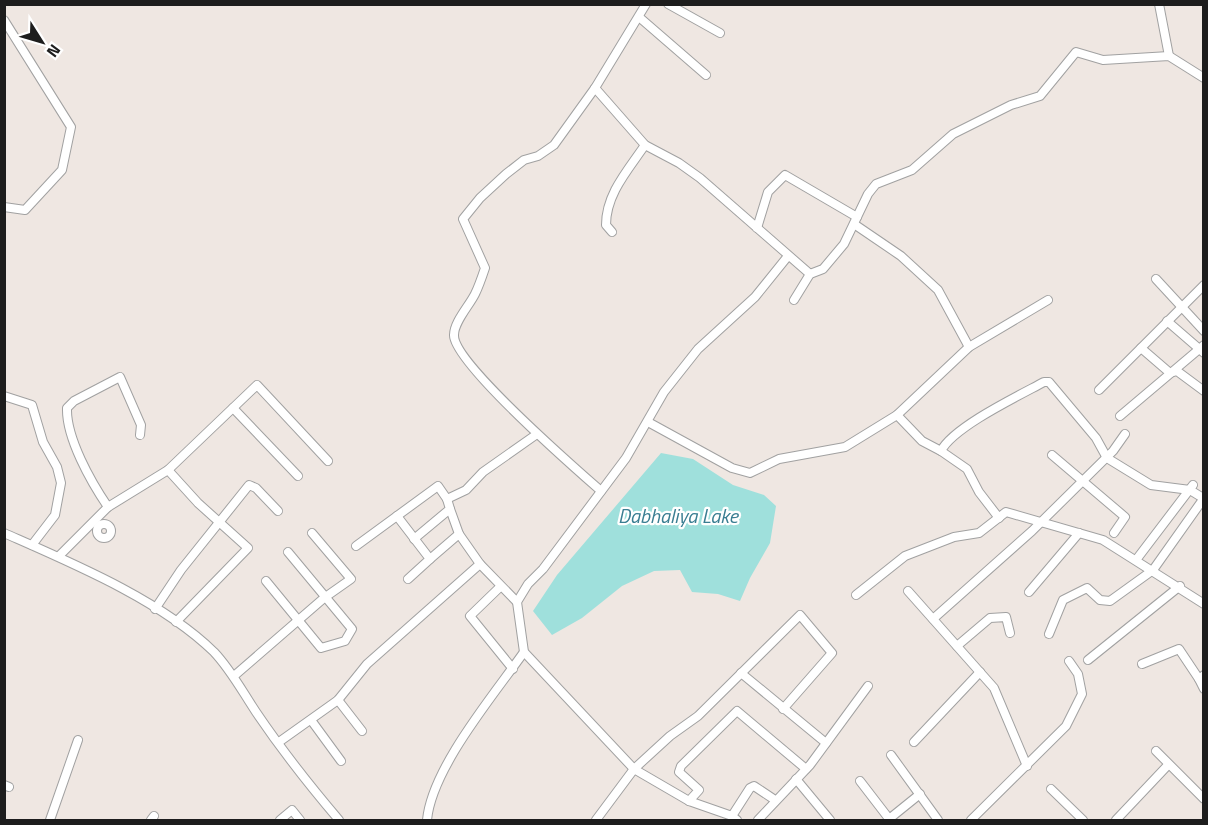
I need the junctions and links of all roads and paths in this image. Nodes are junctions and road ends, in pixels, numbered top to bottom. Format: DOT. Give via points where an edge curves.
graph roads {
  1 [pos="646,4"];
  2 [pos="668,4"];
  3 [pos="1159,4"];
  4 [pos="639,17"];
  5 [pos="4,20"];
  6 [pos="720,33"];
  7 [pos="1170,56"];
  8 [pos="706,75"];
  9 [pos="1203,78"];
  10 [pos="595,88"];
  11 [pos="645,145"];
  12 [pos="4,207"];
  13 [pos="855,220"];
  14 [pos="757,228"];
  15 [pos="612,232"];
  16 [pos="788,256"];
  17 [pos="810,274"];
  18 [pos="1156,279"];
  19 [pos="1203,285"];
  20 [pos="794,300"];
  21 [pos="1047,300"];
  22 [pos="1182,308"];
  23 [pos="1167,321"];
  24 [pos="1203,331"];
  25 [pos="969,347"];
  26 [pos="1141,348"];
  27 [pos="1202,349"];
  28 [pos="1170,373"];
  29 [pos="1099,390"];
  30 [pos="1203,391"];
  31 [pos="4,396"];
  32 [pos="233,408"];
  33 [pos="897,415"];
  34 [pos="1120,416"];
  35 [pos="648,422"];
  36 [pos="537,434"];
  37 [pos="1125,434"];
  38 [pos="140,435"];
  39 [pos="942,451"];
  40 [pos="1052,455"];
  41 [pos="1107,458"];
  42 [pos="328,462"];
  43 [pos="168,470"];
  44 [pos="298,476"];
  45 [pos="1084,480"];
  46 [pos="1192,488"];
  47 [pos="601,491"];
  48 [pos="1203,498"];
  49 [pos="447,499"];
  50 [pos="108,507"];
  51 [pos="450,509"];
  52 [pos="278,511"];
  53 [pos="397,516"];
  54 [pos="999,518"];
  55 [pos="219,521"];
  56 [pos="1040,522"];
  57 [pos="4,533"];
  58 [pos="312,533"];
  59 [pos="1079,533"];
  60 [pos="1114,533"];
  61 [pos="459,534"];
  62 [pos="414,539"];
  63 [pos="32,545"];
  64 [pos="356,546"];
  65 [pos="288,552"];
  66 [pos="59,556"];
  67 [pos="430,560"];
  68 [pos="1136,560"];
  69 [pos="480,564"];
  70 [pos="1153,570"];
  71 [pos="408,579"];
  72 [pos="266,581"];
  73 [pos="1180,586"];
  74 [pos="500,587"];
  75 [pos="908,591"];
  76 [pos="1029,592"];
  77 [pos="856,595"];
  78 [pos="326,596"];
  79 [pos="517,602"];
  80 [pos="1203,604"];
  81 [pos="155,609"];
  82 [pos="933,619"];
  83 [pos="299,621"];
  84 [pos="176,622"];
  85 [pos="1010,633"];
  86 [pos="1049,634"];
  87 [pos="957,646"];
  88 [pos="524,652"];
  89 [pos="1088,660"];
  90 [pos="1068,661"];
  91 [pos="1142,664"];
  92 [pos="513,669"];
  93 [pos="980,672"];
  94 [pos="741,673"];
  95 [pos="234,676"];
  96 [pos="1201,677"];
  97 [pos="868,686"];
  98 [pos="1203,689"];
  99 [pos="338,700"];
  100 [pos="783,709"];
  101 [pos="311,720"];
  102 [pos="362,732"];
  103 [pos="78,740"];
  104 [pos="279,742"];
  105 [pos="914,742"];
  106 [pos="826,743"];
  107 [pos="1156,751"];
  108 [pos="891,754"];
  109 [pos="340,761"];
  110 [pos="1168,765"];
  111 [pos="1027,766"];
  112 [pos="806,769"];
  113 [pos="634,770"];
  114 [pos="796,779"];
  115 [pos="860,781"];
  116 [pos="1051,789"];
  117 [pos="920,794"];
  118 [pos="1203,799"];
  119 [pos="775,800"];
  120 [pos="689,801"];
  121 [pos="734,818"];
  122 [pos="50,820"];
  123 [pos="280,820"];
  124 [pos="300,820"];
  125 [pos="339,820"];
  126 [pos="427,820"];
  127 [pos="596,820"];
  128 [pos="758,820"];
  129 [pos="830,820"];
  130 [pos="890,820"];
  131 [pos="939,820"];
  132 [pos="971,820"];
  133 [pos="1083,820"];
  134 [pos="1116,820"];
  1 -- 4 [label="street"];
  2 -- 6 [label="street"];
  3 -- 7 [label="street"];
  4 -- 8 [label="street"];
  4 -- 10 [label="street"];
  5 -- 12 [label="street" via="71,127 62,170 25,210"];
  7 -- 9 [label="street"];
  7 -- 13 [label="street" via="1104,60 1076,52 1040,96 1011,105 953,134 912,170 880,181 868,194"];
  10 -- 11 [label="street"];
  10 -- 36 [label="street" via="554,145 506,174 464,219 485,268 454,337 461,354"];
  11 -- 14 [label="street" via="700,178"];
  11 -- 15 [label="street" via="613,193 606,212 606,225"];
  13 -- 14 [label="street" via="785,175 764,200"];
  13 -- 17 [label="street" via="830,262"];
  13 -- 25 [label="street" via="938,291"];
  14 -- 16 [label="street"];
  16 -- 17 [label="street"];
  16 -- 35 [label="street" via="755,297 698,349 664,392"];
  17 -- 20 [label="street"];
  18 -- 22 [label="street"];
  19 -- 22 [label="street"];
  21 -- 25 [label="street"];
  22 -- 23 [label="street"];
  22 -- 24 [label="street"];
  23 -- 26 [label="street"];
  23 -- 27 [label="street"];
  25 -- 33 [label="street"];
  26 -- 28 [label="street"];
  26 -- 29 [label="street"];
  27 -- 28 [label="street"];
  28 -- 30 [label="street" via="1177,371"];
  28 -- 34 [label="street"];
  31 -- 63 [label="street" via="32,405 61,483 55,515"];
  32 -- 42 [label="street" via="257,385"];
  32 -- 43 [label="street"];
  32 -- 44 [label="street"];
  33 -- 35 [label="street" via="845,447 779,459 750,473 732,468"];
  33 -- 39 [label="street" via="922,441"];
  35 -- 47 [label="street"];
  36 -- 47 [label="street"];
  36 -- 49 [label="street" via="483,472 466,490"];
  37 -- 41 [label="street"];
  38 -- 50 [label="street" via="141,425 120,377 67,408 66,422 90,481"];
  39 -- 41 [label="street" via="945,444 977,420 1049,382 1096,438"];
  39 -- 54 [label="street" via="967,469"];
  40 -- 45 [label="street"];
  41 -- 45 [label="street"];
  41 -- 46 [label="street" via="1151,485"];
  43 -- 50 [label="street"];
  43 -- 55 [label="street"];
  45 -- 56 [label="street"];
  45 -- 60 [label="street" via="1125,517"];
  46 -- 48 [label="street"];
  46 -- 68 [label="street"];
  47 -- 79 [label="street"];
  48 -- 70 [label="street"];
  49 -- 51 [label="street"];
  49 -- 53 [label="street" via="438,486"];
  50 -- 66 [label="street"];
  51 -- 61 [label="street"];
  51 -- 62 [label="street"];
  52 -- 55 [label="street" via="249,485"];
  53 -- 62 [label="street"];
  53 -- 64 [label="street"];
  54 -- 56 [label="street" via="1006,512"];
  54 -- 77 [label="street" via="979,533 954,537 905,556"];
  55 -- 81 [label="street"];
  55 -- 84 [label="street" via="248,548"];
  56 -- 59 [label="street"];
  56 -- 82 [label="street"];
  57 -- 63 [label="street"];
  58 -- 78 [label="street" via="351,579"];
  59 -- 68 [label="street" via="1103,540"];
  59 -- 76 [label="street"];
  61 -- 67 [label="street"];
  61 -- 69 [label="street"];
  62 -- 67 [label="street"];
  63 -- 66 [label="street"];
  65 -- 78 [label="street"];
  66 -- 81 [label="street"];
  67 -- 71 [label="street"];
  68 -- 70 [label="street"];
  69 -- 74 [label="street"];
  69 -- 99 [label="street" via="367,664"];
  70 -- 73 [label="street"];
  70 -- 86 [label="street" via="1110,601 1100,600 1087,588 1064,600"];
  72 -- 83 [label="street"];
  73 -- 80 [label="street"];
  73 -- 89 [label="street"];
  74 -- 79 [label="street"];
  74 -- 92 [label="street" via="470,616"];
  75 -- 82 [label="street"];
  78 -- 83 [label="street"];
  78 -- 83 [label="street" via="352,629 345,641 321,648"];
  79 -- 88 [label="street"];
  81 -- 84 [label="street"];
  82 -- 87 [label="street"];
  83 -- 95 [label="street"];
  84 -- 95 [label="street" via="213,651"];
  85 -- 87 [label="street" via="1006,616 990,618"];
  87 -- 93 [label="street"];
  88 -- 92 [label="street"];
  88 -- 113 [label="street"];
  90 -- 111 [label="street" via="1078,674 1082,694 1066,726"];
  91 -- 96 [label="street" via="1179,649"];
  92 -- 126 [label="street" via="459,746 428,804"];
  93 -- 105 [label="street"];
  93 -- 111 [label="street" via="994,688"];
  94 -- 100 [label="street"];
  94 -- 100 [label="street" via="800,615 832,653"];
  94 -- 113 [label="street"];
  95 -- 104 [label="street"];
  96 -- 98 [label="street"];
  97 -- 106 [label="street"];
  99 -- 101 [label="street"];
  99 -- 102 [label="street"];
  100 -- 106 [label="street"];
  101 -- 104 [label="street"];
  101 -- 109 [label="street"];
  103 -- 122 [label="street"];
  104 -- 125 [label="street"];
  106 -- 112 [label="street"];
  107 -- 110 [label="street"];
  108 -- 117 [label="street"];
  110 -- 118 [label="street"];
  110 -- 134 [label="street"];
  111 -- 132 [label="street"];
  112 -- 114 [label="street"];
  112 -- 120 [label="street" via="737,711 681,766 679,772 699,790"];
  113 -- 120 [label="street"];
  113 -- 127 [label="street"];
  114 -- 119 [label="street"];
  114 -- 129 [label="street"];
  115 -- 130 [label="street"];
  116 -- 133 [label="street"];
  117 -- 130 [label="street"];
  117 -- 131 [label="street"];
  119 -- 121 [label="street" via="754,786"];
  119 -- 128 [label="street"];
  120 -- 121 [label="street"];
  123 -- 124 [label="street" via="292,810"];
}
